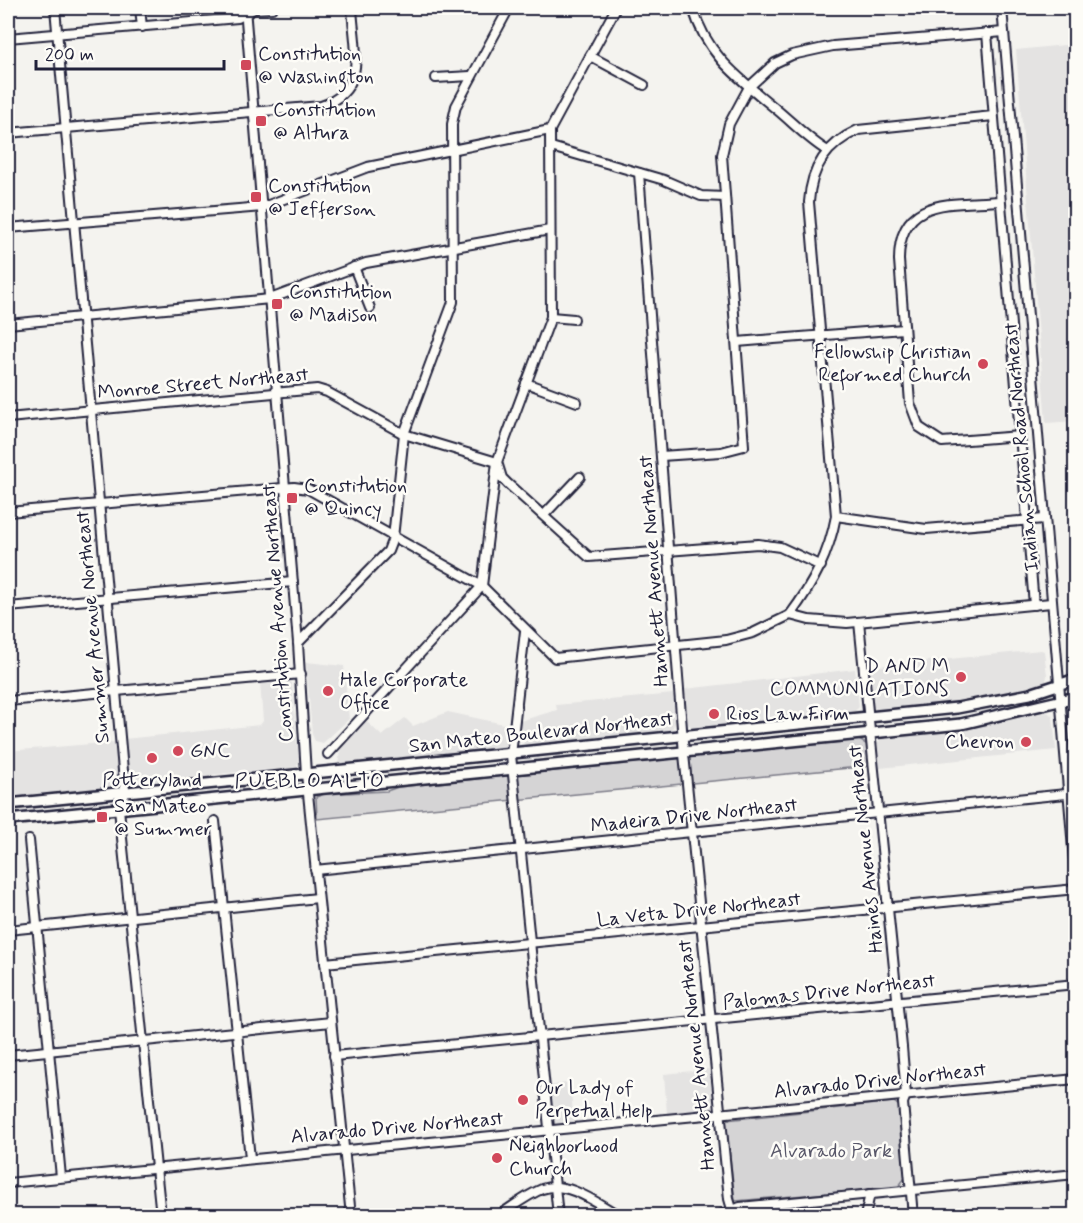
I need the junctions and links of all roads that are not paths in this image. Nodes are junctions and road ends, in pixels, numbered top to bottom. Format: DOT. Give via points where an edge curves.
graph roads {
  1 [pos="55,8"];
  2 [pos="140,8"];
  3 [pos="272,8"];
  4 [pos="352,8"];
  5 [pos="509,8"];
  6 [pos="616,8"];
  7 [pos="693,8"];
  8 [pos="1002,8"];
  9 [pos="245,10"];
  10 [pos="142,27"];
  11 [pos="1004,32"];
  12 [pos="987,33"];
  13 [pos="58,34"];
  14 [pos="8,38"];
  15 [pos="590,56"];
  16 [pos="470,76"];
  17 [pos="436,78"];
  18 [pos="644,85"];
  19 [pos="749,87"];
  20 [pos="255,112"];
  21 [pos="993,116"];
  22 [pos="66,128"];
  23 [pos="550,130"];
  24 [pos="8,133"];
  25 [pos="551,147"];
  26 [pos="453,150"];
  27 [pos="826,150"];
  28 [pos="639,173"];
  29 [pos="725,197"];
  30 [pos="1000,201"];
  31 [pos="263,207"];
  32 [pos="75,222"];
  33 [pos="8,228"];
  34 [pos="550,230"];
  35 [pos="453,247"];
  36 [pos="354,267"];
  37 [pos="270,299"];
  38 [pos="370,308"];
  39 [pos="551,317"];
  40 [pos="83,318"];
  41 [pos="574,320"];
  42 [pos="8,324"];
  43 [pos="904,329"];
  44 [pos="820,336"];
  45 [pos="737,342"];
  46 [pos="526,383"];
  47 [pos="277,394"];
  48 [pos="577,402"];
  49 [pos="92,410"];
  50 [pos="8,418"];
  51 [pos="404,434"];
  52 [pos="1020,436"];
  53 [pos="662,456"];
  54 [pos="496,462"];
  55 [pos="580,477"];
  56 [pos="286,488"];
  57 [pos="99,504"];
  58 [pos="8,512"];
  59 [pos="544,515"];
  60 [pos="836,516"];
  61 [pos="1044,519"];
  62 [pos="1027,520"];
  63 [pos="393,538"];
  64 [pos="668,551"];
  65 [pos="821,566"];
  66 [pos="293,582"];
  67 [pos="482,586"];
  68 [pos="107,599"];
  69 [pos="1051,603"];
  70 [pos="1034,605"];
  71 [pos="8,607"];
  72 [pos="790,615"];
  73 [pos="859,622"];
  74 [pos="525,631"];
  75 [pos="298,643"];
  76 [pos="676,644"];
  77 [pos="301,674"];
  78 [pos="1076,679"];
  79 [pos="1058,686"];
  80 [pos="115,692"];
  81 [pos="1076,697"];
  82 [pos="8,701"];
  83 [pos="1059,703"];
  84 [pos="868,717"];
  85 [pos="871,733"];
  86 [pos="682,737"];
  87 [pos="328,754"];
  88 [pos="511,754"];
  89 [pos="684,754"];
  90 [pos="513,770"];
  91 [pos="306,774"];
  92 [pos="307,789"];
  93 [pos="124,793"];
  94 [pos="1072,794"];
  95 [pos="8,804"];
  96 [pos="119,809"];
  97 [pos="879,814"];
  98 [pos="8,820"];
  99 [pos="215,821"];
  100 [pos="691,833"];
  101 [pos="28,840"];
  102 [pos="520,850"];
  103 [pos="315,870"];
  104 [pos="1075,871"];
  105 [pos="1076,884"];
  106 [pos="1076,889"];
  107 [pos="318,898"];
  108 [pos="224,908"];
  109 [pos="888,908"];
  110 [pos="131,917"];
  111 [pos="36,927"];
  112 [pos="701,927"];
  113 [pos="8,930"];
  114 [pos="530,943"];
  115 [pos="325,963"];
  116 [pos="1076,984"];
  117 [pos="897,1002"];
  118 [pos="710,1020"];
  119 [pos="331,1022"];
  120 [pos="238,1034"];
  121 [pos="539,1037"];
  122 [pos="143,1042"];
  123 [pos="49,1051"];
  124 [pos="8,1056"];
  125 [pos="334,1056"];
  126 [pos="1076,1079"];
  127 [pos="906,1095"];
  128 [pos="720,1114"];
  129 [pos="549,1130"];
  130 [pos="344,1150"];
  131 [pos="250,1158"];
  132 [pos="156,1168"];
  133 [pos="1076,1174"];
  134 [pos="62,1177"];
  135 [pos="8,1183"];
  136 [pos="555,1187"];
  137 [pos="911,1190"];
  138 [pos="870,1194"];
  139 [pos="733,1212"];
  140 [pos="161,1215"];
  141 [pos="351,1215"];
  142 [pos="498,1215"];
  143 [pos="558,1215"];
  144 [pos="620,1215"];
  145 [pos="717,1215"];
  146 [pos="865,1215"];
  147 [pos="913,1215"];
  1 -- 13 [label="street, Summer Avenue Northeast"];
  2 -- 10 [label="street"];
  3 -- 9 [label="street"];
  4 -- 20 [label="street" via="355,70 346,92 321,106"];
  5 -- 16 [label="street"];
  6 -- 15 [label="street"];
  7 -- 19 [label="street" via="702,34 718,58"];
  8 -- 11 [label="street, Indian School Road Northeast"];
  9 -- 10 [label="street" via="238,18"];
  9 -- 20 [label="street, Constitution Avenue Northeast"];
  10 -- 13 [label="street"];
  11 -- 12 [label="street"];
  11 -- 61 [label="street, Indian School Road Northeast"];
  12 -- 19 [label="street" via="813,48 775,63"];
  12 -- 21 [label="street"];
  13 -- 14 [label="street"];
  13 -- 22 [label="street, Summer Avenue Northeast"];
  15 -- 18 [label="street"];
  15 -- 23 [label="street"];
  16 -- 17 [label="street"];
  16 -- 26 [label="street" via="456,106"];
  19 -- 27 [label="street"];
  19 -- 29 [label="street" via="734,110 724,140"];
  20 -- 22 [label="street"];
  20 -- 31 [label="street, Constitution Avenue Northeast"];
  21 -- 27 [label="street" via="858,130"];
  21 -- 30 [label="street"];
  22 -- 24 [label="street"];
  22 -- 32 [label="street, Summer Avenue Northeast"];
  23 -- 25 [label="street"];
  23 -- 26 [label="street"];
  25 -- 28 [label="street"];
  25 -- 34 [label="street"];
  26 -- 31 [label="street" via="368,167"];
  26 -- 35 [label="street"];
  27 -- 44 [label="street" via="810,186 809,202"];
  28 -- 29 [label="street" via="701,196"];
  28 -- 53 [label="street, Hannett Avenue Northeast"];
  29 -- 45 [label="street"];
  30 -- 43 [label="street" via="922,210 903,228 899,241"];
  30 -- 52 [label="street"];
  31 -- 32 [label="street"];
  31 -- 37 [label="street, Constitution Avenue Northeast"];
  32 -- 33 [label="street"];
  32 -- 40 [label="street, Summer Avenue Northeast"];
  34 -- 35 [label="street"];
  34 -- 39 [label="street"];
  35 -- 36 [label="street"];
  35 -- 51 [label="street" via="453,302"];
  36 -- 37 [label="street"];
  36 -- 38 [label="street"];
  37 -- 40 [label="street"];
  37 -- 47 [label="street, Constitution Avenue Northeast"];
  39 -- 41 [label="street"];
  39 -- 46 [label="street"];
  40 -- 42 [label="street"];
  40 -- 49 [label="street, Summer Avenue Northeast"];
  43 -- 44 [label="street"];
  43 -- 52 [label="street" via="912,413 919,427 942,442"];
  44 -- 45 [label="street"];
  44 -- 60 [label="street"];
  45 -- 53 [label="street" via="744,446 721,452"];
  46 -- 48 [label="street"];
  46 -- 54 [label="street"];
  47 -- 49 [label="street, Monroe Street Northeast"];
  47 -- 51 [label="street, Monroe Street Northeast" via="317,389 327,392"];
  47 -- 56 [label="street, Constitution Avenue Northeast"];
  49 -- 50 [label="street, Monroe Street Northeast"];
  49 -- 57 [label="street, Summer Avenue Northeast"];
  51 -- 54 [label="street, Monroe Street Northeast"];
  51 -- 63 [label="street"];
  52 -- 62 [label="street"];
  53 -- 64 [label="street, Hannett Avenue Northeast"];
  54 -- 59 [label="street" via="502,478"];
  54 -- 67 [label="street"];
  55 -- 59 [label="street"];
  56 -- 57 [label="street"];
  56 -- 63 [label="street" via="308,489"];
  56 -- 66 [label="street, Constitution Avenue Northeast"];
  57 -- 58 [label="street"];
  57 -- 68 [label="street, Summer Avenue Northeast"];
  59 -- 64 [label="street" via="589,557"];
  60 -- 62 [label="street" via="926,529"];
  60 -- 65 [label="street"];
  61 -- 62 [label="street"];
  61 -- 69 [label="street, Indian School Road Northeast"];
  62 -- 70 [label="street"];
  63 -- 67 [label="street"];
  63 -- 75 [label="street" via="388,551"];
  64 -- 65 [label="street" via="758,544 780,547"];
  64 -- 76 [label="street, Hannett Avenue Northeast"];
  65 -- 72 [label="street"];
  66 -- 68 [label="street"];
  66 -- 75 [label="street, Constitution Avenue Northeast"];
  67 -- 74 [label="street"];
  67 -- 87 [label="street"];
  68 -- 71 [label="street"];
  68 -- 80 [label="street, Summer Avenue Northeast"];
  69 -- 70 [label="street"];
  69 -- 79 [label="street, Indian School Road Northeast"];
  70 -- 73 [label="street"];
  72 -- 73 [label="street" via="811,621"];
  72 -- 76 [label="street" via="753,633 726,640"];
  73 -- 84 [label="street, Haines Avenue Northeast"];
  74 -- 76 [label="street" via="555,658"];
  74 -- 88 [label="street"];
  75 -- 77 [label="street, Constitution Avenue Northeast"];
  76 -- 86 [label="street, Hannett Avenue Northeast"];
  77 -- 80 [label="street"];
  77 -- 91 [label="street, Constitution Avenue Northeast"];
  78 -- 79 [label="main road, San Mateo Boulevard Northeast"];
  79 -- 83 [label="street, Indian School Road Northeast"];
  79 -- 84 [label="main road, San Mateo Boulevard Northeast" via="957,708"];
  80 -- 82 [label="street"];
  80 -- 93 [label="street, Summer Avenue Northeast"];
  81 -- 83 [label="main road, San Mateo Boulevard Northeast"];
  83 -- 85 [label="main road, San Mateo Boulevard Northeast" via="961,724"];
  83 -- 94 [label="street, Indian School Road Northeast"];
  84 -- 85 [label="street, Haines Avenue Northeast"];
  84 -- 86 [label="main road, San Mateo Boulevard Northeast"];
  85 -- 89 [label="main road, San Mateo Boulevard Northeast"];
  85 -- 97 [label="street, Haines Avenue Northeast"];
  86 -- 88 [label="main road, San Mateo Boulevard Northeast"];
  86 -- 89 [label="street, Hannett Avenue Northeast"];
  88 -- 90 [label="street"];
  88 -- 91 [label="main road, San Mateo Boulevard Northeast"];
  89 -- 90 [label="main road, San Mateo Boulevard Northeast"];
  89 -- 100 [label="street, Hannett Avenue Northeast"];
  90 -- 92 [label="main road, San Mateo Boulevard Northeast"];
  90 -- 102 [label="street"];
  91 -- 92 [label="street, Constitution Avenue Northeast"];
  91 -- 93 [label="main road, San Mateo Boulevard Northeast"];
  92 -- 96 [label="main road, San Mateo Boulevard Northeast"];
  92 -- 103 [label="street, Constitution Avenue Northeast"];
  93 -- 95 [label="main road, San Mateo Boulevard Northeast"];
  93 -- 96 [label="street, Summer Avenue Northeast"];
  94 -- 97 [label="street, Madeira Drive Northeast"];
  94 -- 104 [label="street, Indian School Road Northeast"];
  96 -- 98 [label="main road, San Mateo Boulevard Northeast"];
  96 -- 110 [label="street, Summer Avenue Northeast"];
  97 -- 100 [label="street, Madeira Drive Northeast"];
  97 -- 109 [label="street, Haines Avenue Northeast"];
  99 -- 108 [label="street"];
  100 -- 102 [label="street, Madeira Drive Northeast"];
  100 -- 112 [label="street, Hannett Avenue Northeast"];
  101 -- 111 [label="street"];
  102 -- 103 [label="street, Madeira Drive Northeast"];
  102 -- 114 [label="street"];
  103 -- 107 [label="street, Constitution Avenue Northeast"];
  104 -- 105 [label="street, Indian School Road Northeast"];
  106 -- 109 [label="street, La Veta Drive Northeast"];
  107 -- 108 [label="street"];
  107 -- 115 [label="street, Constitution Avenue Northeast"];
  108 -- 110 [label="street"];
  108 -- 120 [label="street"];
  109 -- 112 [label="street, La Veta Drive Northeast"];
  109 -- 117 [label="street, Haines Avenue Northeast"];
  110 -- 111 [label="street"];
  110 -- 122 [label="street, Summer Avenue Northeast"];
  111 -- 113 [label="street"];
  111 -- 123 [label="street"];
  112 -- 114 [label="street, La Veta Drive Northeast"];
  112 -- 118 [label="street, Hannett Avenue Northeast"];
  114 -- 115 [label="street, La Veta Drive Northeast"];
  114 -- 121 [label="street"];
  115 -- 119 [label="street, Constitution Avenue Northeast"];
  116 -- 117 [label="street, Palomas Drive Northeast"];
  117 -- 118 [label="street, Palomas Drive Northeast"];
  117 -- 127 [label="street, Haines Avenue Northeast"];
  118 -- 121 [label="street, Palomas Drive Northeast"];
  118 -- 128 [label="street, Hannett Avenue Northeast"];
  119 -- 120 [label="street"];
  119 -- 125 [label="street, Constitution Avenue Northeast"];
  120 -- 122 [label="street"];
  120 -- 131 [label="street"];
  121 -- 125 [label="street, Palomas Drive Northeast"];
  121 -- 129 [label="street"];
  122 -- 123 [label="street"];
  122 -- 132 [label="street, Summer Avenue Northeast"];
  123 -- 124 [label="street"];
  123 -- 134 [label="street"];
  125 -- 130 [label="street, Constitution Avenue Northeast"];
  126 -- 127 [label="street, Alvarado Drive Northeast"];
  127 -- 128 [label="street, Alvarado Drive Northeast"];
  127 -- 137 [label="street, Haines Avenue Northeast" via="903,1103"];
  128 -- 129 [label="street, Alvarado Drive Northeast"];
  128 -- 139 [label="street, Hannett Avenue Northeast"];
  129 -- 130 [label="street, Alvarado Drive Northeast"];
  129 -- 136 [label="street"];
  130 -- 131 [label="street, Alvarado Drive Northeast"];
  130 -- 141 [label="street, Constitution Avenue Northeast"];
  131 -- 132 [label="street, Alvarado Drive Northeast"];
  132 -- 134 [label="street, Alvarado Drive Northeast"];
  132 -- 140 [label="street, Summer Avenue Northeast"];
  133 -- 137 [label="street"];
  134 -- 135 [label="street, Alvarado Drive Northeast"];
  136 -- 142 [label="street" via="542,1189"];
  136 -- 143 [label="street"];
  136 -- 144 [label="street" via="568,1189"];
  137 -- 138 [label="street"];
  137 -- 147 [label="street, Haines Avenue Northeast"];
  138 -- 139 [label="street"];
  138 -- 146 [label="street"];
  139 -- 145 [label="street"];
}
